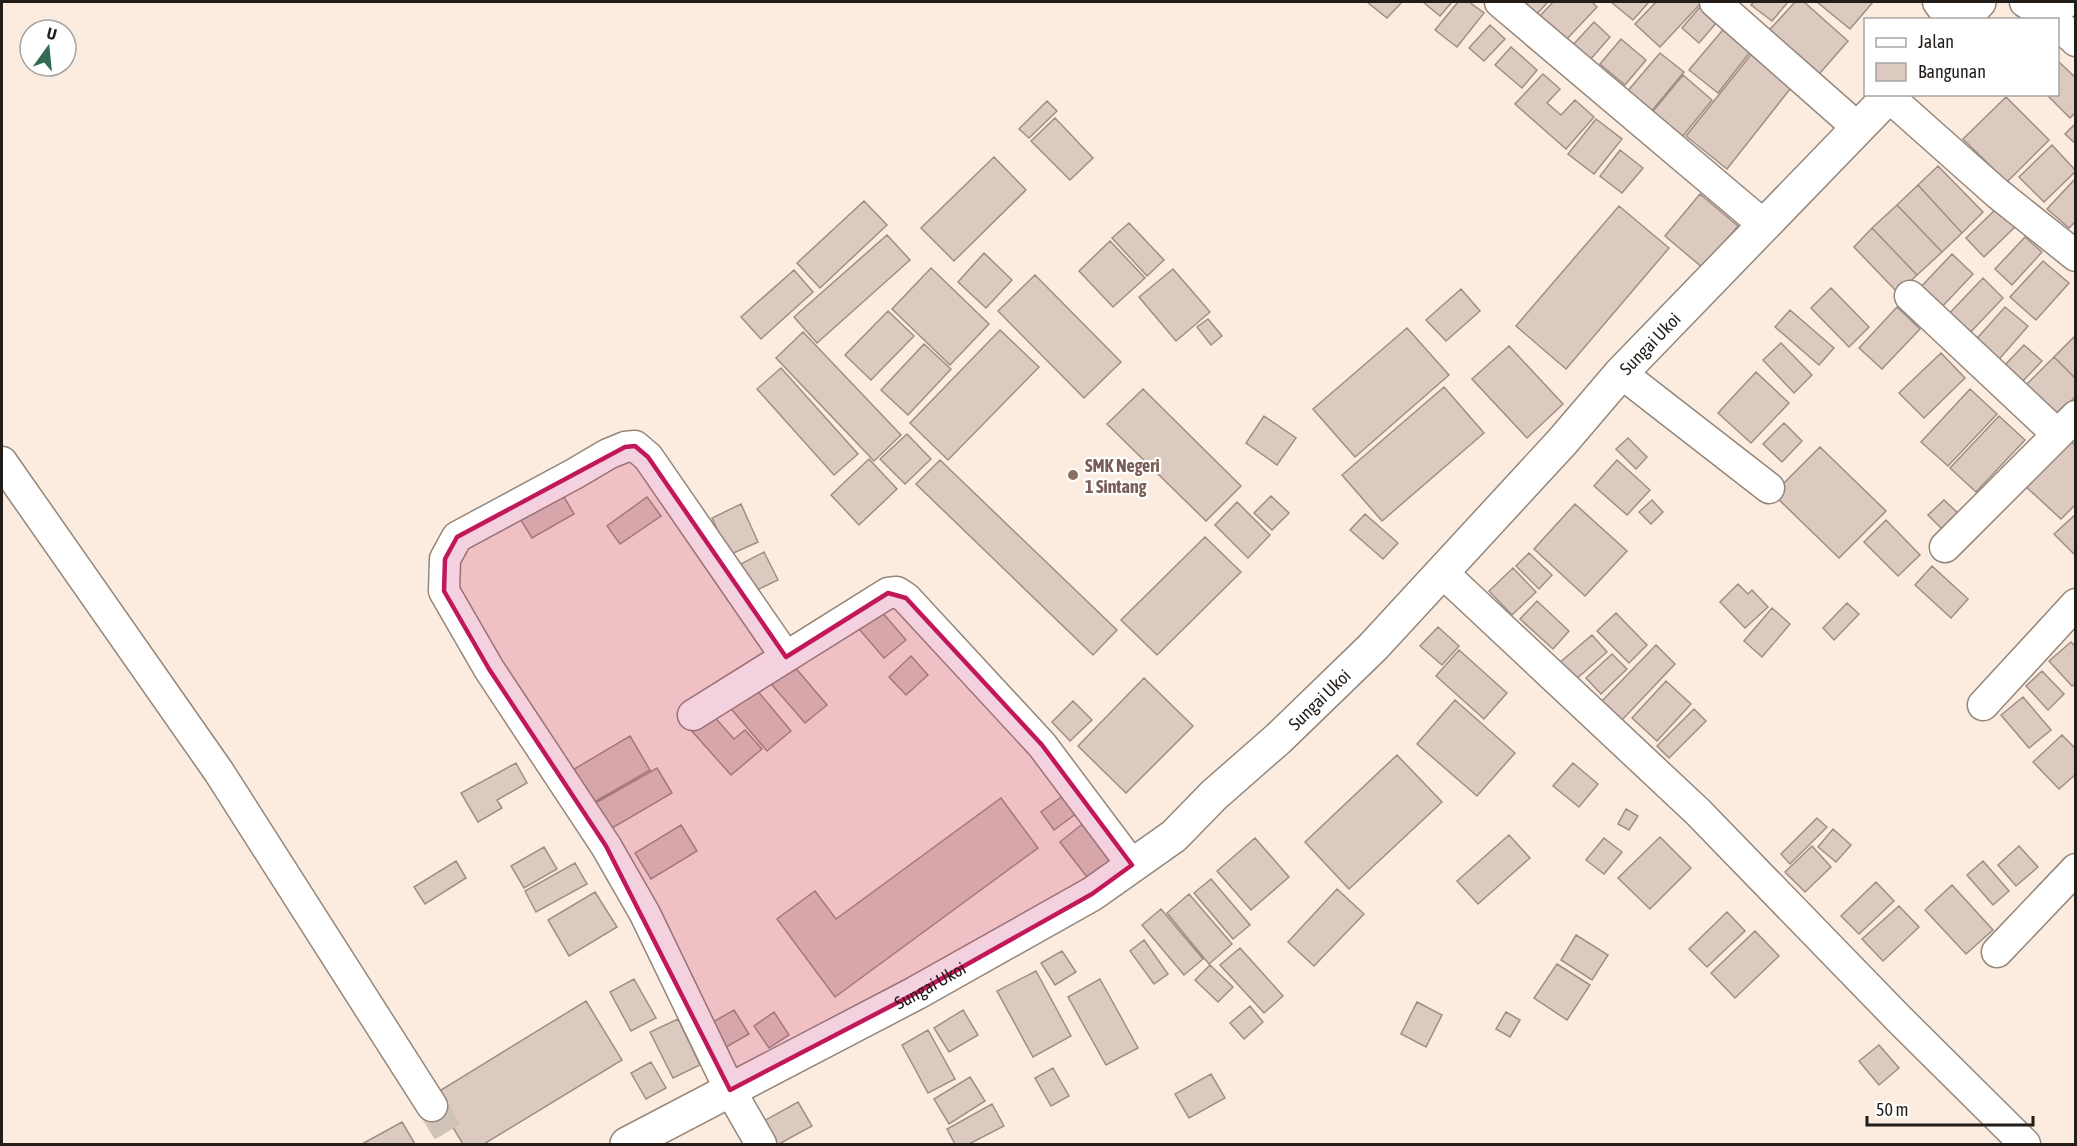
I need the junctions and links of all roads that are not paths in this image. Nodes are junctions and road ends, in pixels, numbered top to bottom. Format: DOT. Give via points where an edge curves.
graph roads {
  1 [pos="1500,2"];
  2 [pos="1715,2"];
  3 [pos="1938,2"];
  4 [pos="1979,2"];
  5 [pos="1950,18"];
  6 [pos="1964,18"];
  7 [pos="2059,22"];
  8 [pos="2076,41"];
  9 [pos="1890,96"];
  10 [pos="1858,128"];
  11 [pos="1765,226"];
  12 [pos="2076,256"];
  13 [pos="1910,296"];
  14 [pos="1621,373"];
  15 [pos="2066,425"];
  16 [pos="2,462"];
  17 [pos="1770,488"];
  18 [pos="1945,547"];
  19 [pos="1442,572"];
  20 [pos="2076,604"];
  21 [pos="786,657"];
  22 [pos="1983,705"];
  23 [pos="693,715"];
  24 [pos="1132,865"];
  25 [pos="2076,869"];
  26 [pos="1997,952"];
  27 [pos="730,1090"];
  28 [pos="432,1106"];
  29 [pos="627,1144"];
  30 [pos="761,1144"];
  31 [pos="2025,1144"];
  1 -- 11 [label="street"];
  2 -- 10 [label="street"];
  3 -- 5 [label="street"];
  4 -- 6 [label="highway"];
  7 -- 8 [label="street"];
  9 -- 10 [label="highway, Sungai Ukoi"];
  9 -- 12 [label="street" via="1997,193"];
  10 -- 11 [label="highway, Sungai Ukoi"];
  11 -- 14 [label="highway, Sungai Ukoi"];
  13 -- 15 [label="street"];
  14 -- 17 [label="street"];
  14 -- 19 [label="highway, Sungai Ukoi"];
  15 -- 18 [label="street"];
  16 -- 28 [label="street" via="219,772"];
  19 -- 24 [label="highway, Sungai Ukoi" via="1373,647 1279,738 1174,836"];
  19 -- 31 [label="street" via="1698,812"];
  20 -- 22 [label="street"];
  21 -- 23 [label="street"];
  21 -- 24 [label="street" via="888,592 897,592 1042,745"];
  21 -- 27 [label="street" via="648,457 635,446 608,454 457,537 445,560 444,591 489,669 606,846 645,914"];
  24 -- 27 [label="highway, Sungai Ukoi" via="1092,894"];
  25 -- 26 [label="street"];
  27 -- 29 [label="highway, Sungai Ukoi"];
  27 -- 30 [label="street"];
}
